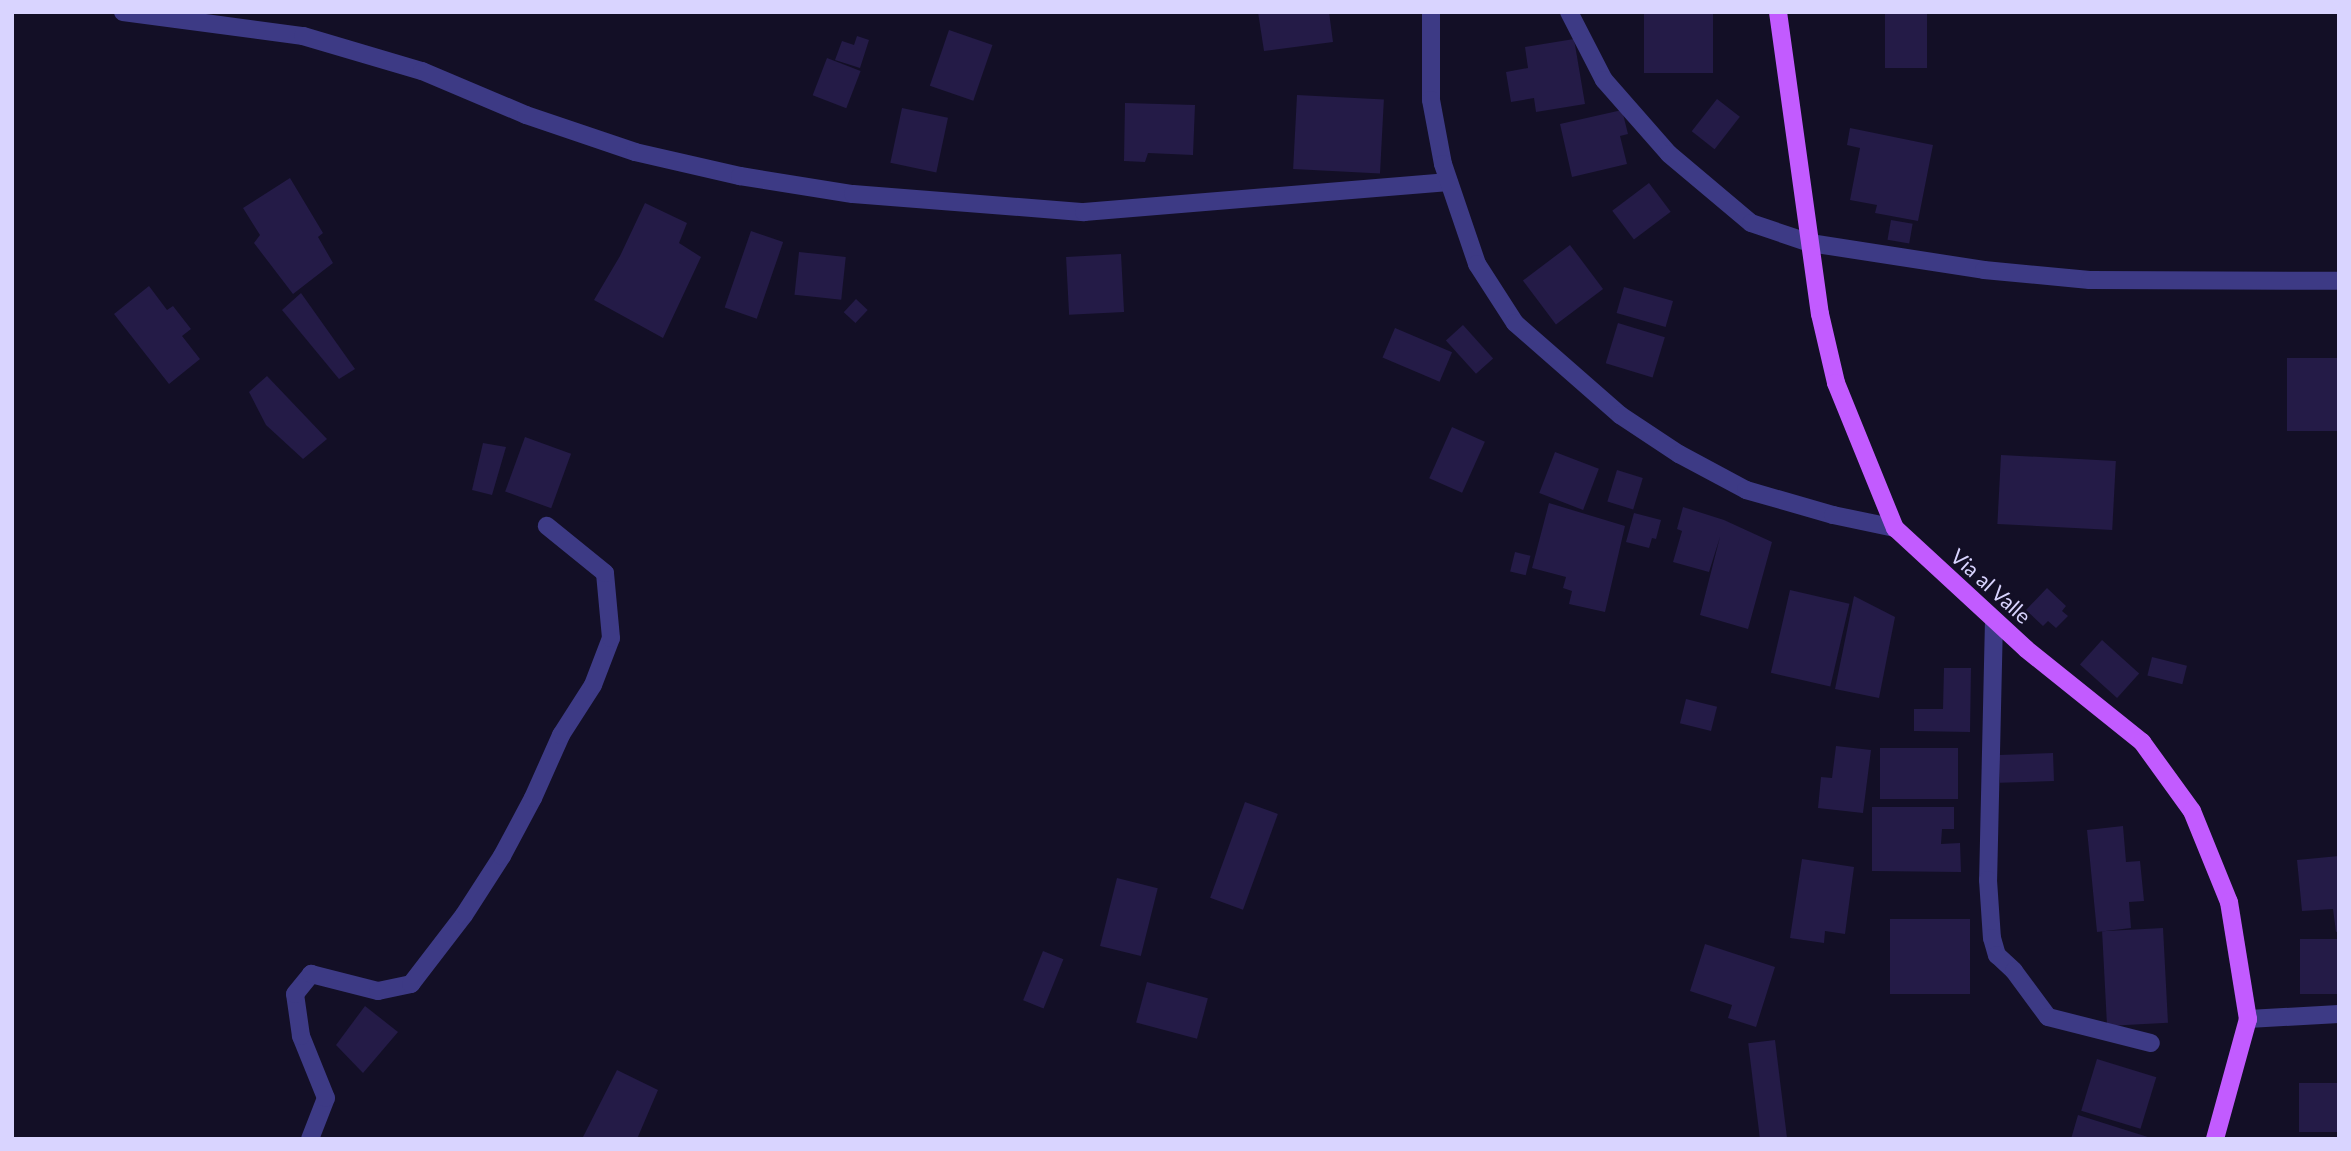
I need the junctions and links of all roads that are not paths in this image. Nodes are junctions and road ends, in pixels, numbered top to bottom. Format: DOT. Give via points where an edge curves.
graph roads {
  1 [pos="123,12"];
  2 [pos="1431,12"];
  3 [pos="1569,12"];
  4 [pos="1778,12"];
  5 [pos="1449,181"];
  6 [pos="1810,243"];
  7 [pos="2339,281"];
  8 [pos="547,526"];
  9 [pos="1895,528"];
  10 [pos="1994,620"];
  11 [pos="2339,1014"];
  12 [pos="2248,1019"];
  13 [pos="2151,1043"];
  14 [pos="310,1139"];
  15 [pos="2215,1139"];
  1 -- 5 [label="street" via="303,36 422,71 526,115 635,152 740,176 853,194 1084,212"];
  2 -- 5 [label="street" via="1431,100"];
  3 -- 6 [label="street" via="1604,80 1670,154 1751,223"];
  4 -- 6 [label="main road, Via al Valle"];
  5 -- 9 [label="street" via="1477,264 1515,323 1620,415 1746,490 1833,516"];
  6 -- 7 [label="street" via="2090,281"];
  6 -- 9 [label="main road, Via al Valle" via="1836,383"];
  8 -- 14 [label="street" via="605,573 611,638 593,685 561,735 502,856 411,984 378,991 311,974 295,994 302,1036 326,1098"];
  9 -- 10 [label="main road, Via al Valle"];
  10 -- 12 [label="main road, Via al Valle" via="2142,742 2192,811 2229,902"];
  10 -- 13 [label="street" via="1988,880 1997,956 2048,1017"];
  11 -- 12 [label="street"];
  12 -- 15 [label="main road, Via al Valle"];
}
